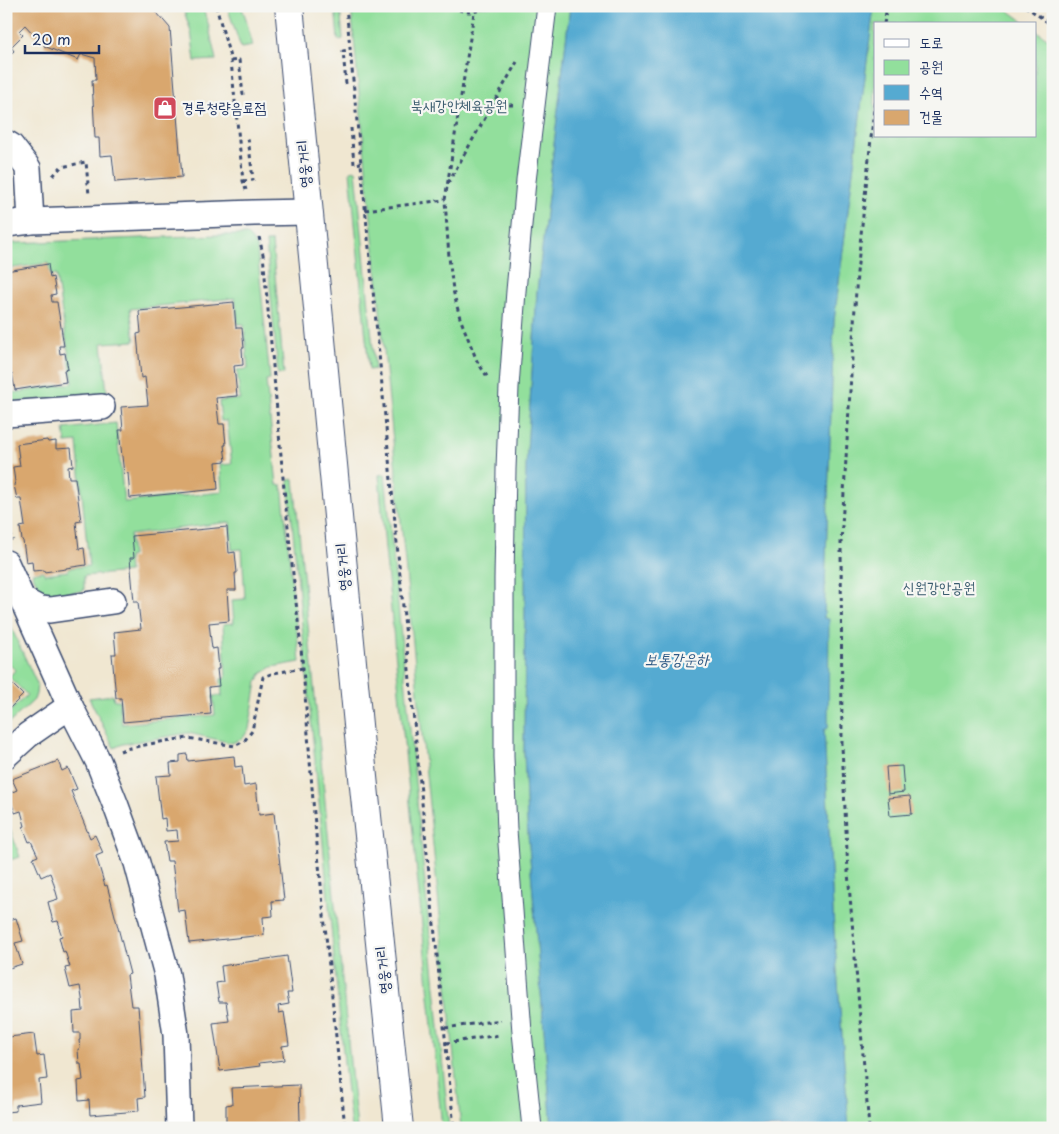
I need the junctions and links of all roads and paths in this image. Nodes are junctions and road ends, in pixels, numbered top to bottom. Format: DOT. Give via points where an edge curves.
graph roads {
  1 [pos="216,6"];
  2 [pos="289,6"];
  3 [pos="346,6"];
  4 [pos="452,6"];
  5 [pos="475,6"];
  6 [pos="488,6"];
  7 [pos="546,6"];
  8 [pos="887,6"];
  9 [pos="1025,6"];
  10 [pos="474,12"];
  11 [pos="884,22"];
  12 [pos="1053,26"];
  13 [pos="350,50"];
  14 [pos="521,55"];
  15 [pos="231,61"];
  16 [pos="346,84"];
  17 [pos="244,95"];
  18 [pos="874,110"];
  19 [pos="351,128"];
  20 [pos="248,137"];
  21 [pos="6,143"];
  22 [pos="86,162"];
  23 [pos="361,163"];
  24 [pos="243,181"];
  25 [pos="447,185"];
  26 [pos="445,200"];
  27 [pos="90,203"];
  28 [pos="365,210"];
  29 [pos="309,212"];
  30 [pos="254,213"];
  31 [pos="30,221"];
  32 [pos="6,224"];
  33 [pos="509,403"];
  34 [pos="102,407"];
  35 [pos="6,414"];
  36 [pos="6,563"];
  37 [pos="23,600"];
  38 [pos="113,601"];
  39 [pos="303,668"];
  40 [pos="70,706"];
  41 [pos="6,754"];
  42 [pos="98,760"];
  43 [pos="498,1020"];
  44 [pos="445,1028"];
  45 [pos="499,1035"];
  46 [pos="446,1043"];
  47 [pos="180,1128"];
  48 [pos="345,1128"];
  49 [pos="398,1128"];
  50 [pos="454,1128"];
  51 [pos="532,1128"];
  52 [pos="869,1128"];
  1 -- 15 [label="path"];
  2 -- 29 [label="main road, 영웅거리"];
  3 -- 13 [label="path"];
  4 -- 10 [label="path" via="460,11"];
  5 -- 10 [label="path"];
  6 -- 10 [label="path"];
  7 -- 33 [label="street" via="516,291"];
  8 -- 11 [label="path"];
  9 -- 12 [label="path"];
  10 -- 25 [label="path"];
  13 -- 16 [label="path" via="343,51"];
  13 -- 23 [label="path"];
  14 -- 25 [label="path"];
  15 -- 17 [label="path" via="239,60"];
  15 -- 24 [label="path"];
  18 -- 52 [label="path" via="857,273 841,542 842,746 847,862"];
  19 -- 23 [label="path" via="354,164"];
  20 -- 24 [label="path" via="253,180"];
  21 -- 31 [label="street" via="28,168"];
  22 -- 27 [label="path"];
  23 -- 28 [label="path"];
  24 -- 30 [label="path"];
  25 -- 26 [label="path"];
  26 -- 28 [label="path"];
  26 -- 33 [label="path" via="448,257 460,318 477,361"];
  28 -- 44 [label="path"];
  29 -- 30 [label="street"];
  29 -- 49 [label="main road, 영웅거리"];
  30 -- 31 [label="street"];
  30 -- 39 [label="path" via="262,254"];
  31 -- 32 [label="street"];
  33 -- 51 [label="street" via="504,549 506,830"];
  34 -- 35 [label="street"];
  36 -- 37 [label="street"];
  37 -- 38 [label="street" via="40,609 50,610"];
  37 -- 40 [label="street"];
  39 -- 42 [label="path" via="263,677 252,731 235,746 188,738 125,749"];
  39 -- 48 [label="path"];
  40 -- 41 [label="street"];
  40 -- 42 [label="street"];
  42 -- 47 [label="street" via="137,863 167,974 176,1034"];
  43 -- 44 [label="path"];
  44 -- 46 [label="path"];
  45 -- 46 [label="path"];
  46 -- 50 [label="path"];
}
